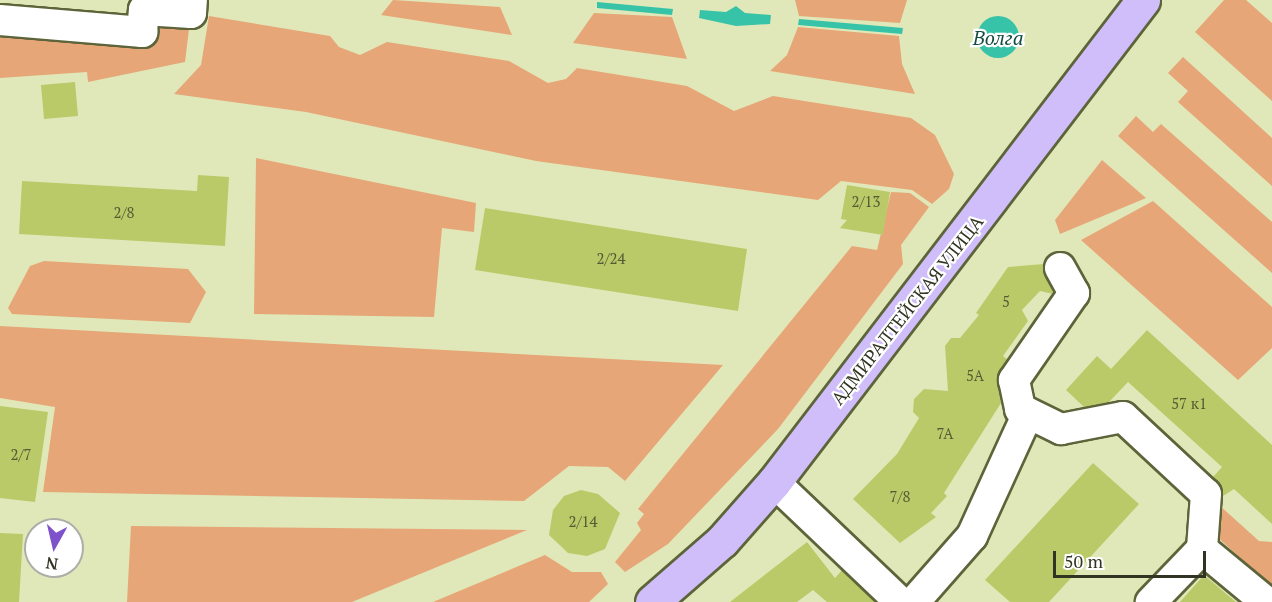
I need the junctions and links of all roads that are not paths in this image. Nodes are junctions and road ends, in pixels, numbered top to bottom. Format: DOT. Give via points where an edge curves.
graph roads {
  1 [pos="192,0"];
  2 [pos="1143,0"];
  3 [pos="0,20"];
  4 [pos="1060,268"];
  5 [pos="1028,413"];
  6 [pos="774,482"];
  7 [pos="1202,549"];
  8 [pos="652,602"];
  9 [pos="900,602"];
  10 [pos="914,602"];
  11 [pos="1151,602"];
  12 [pos="1266,602"];
  1 -- 3 [label="street" via="191,13 144,9 142,32"];
  2 -- 6 [label="main road, АДМИРАЛТЕЙСКАЯ УЛИЦА"];
  4 -- 5 [label="street" via="1074,293 1014,380 1020,409"];
  5 -- 7 [label="street" via="1061,429 1123,417 1206,494"];
  5 -- 10 [label="street" via="972,536"];
  6 -- 8 [label="main road, АДМИРАЛТЕЙСКАЯ УЛИЦА" via="722,541"];
  6 -- 9 [label="street"];
  7 -- 11 [label="street"];
  7 -- 12 [label="street"];
}
